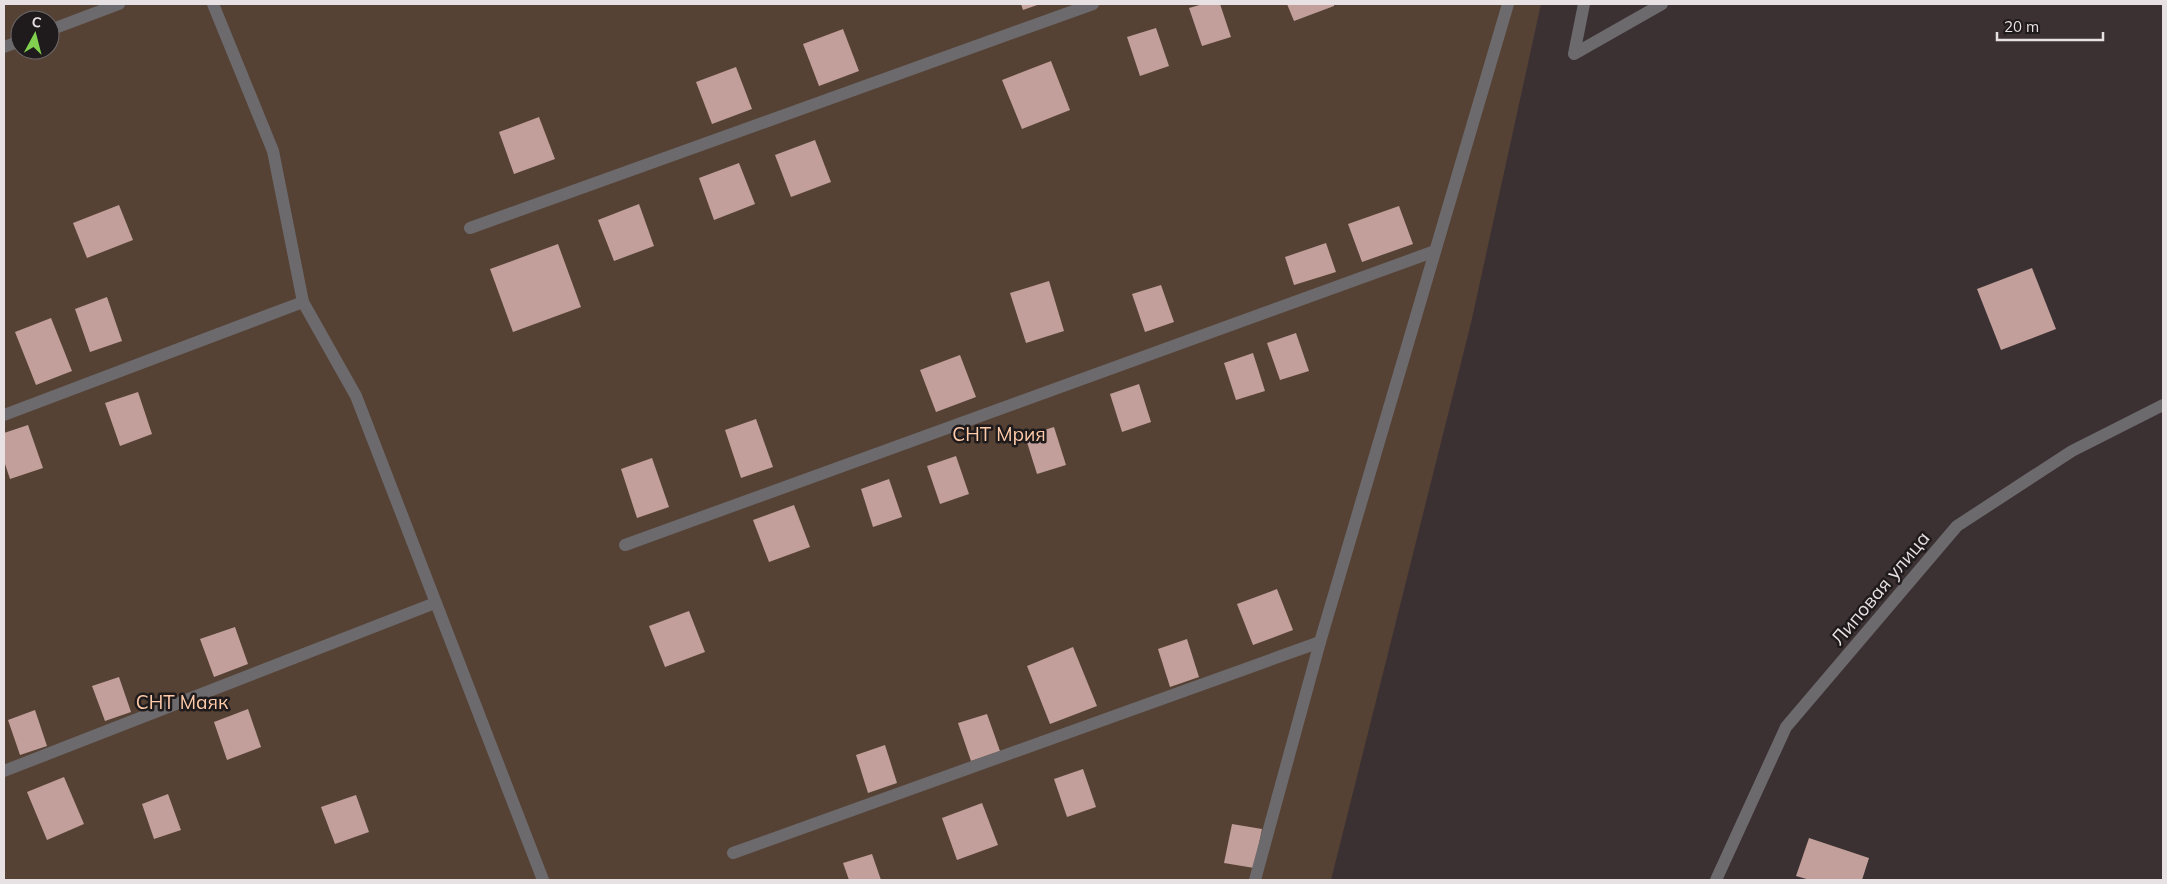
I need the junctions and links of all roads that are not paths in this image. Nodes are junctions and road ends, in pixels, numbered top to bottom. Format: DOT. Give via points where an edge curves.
graph roads {
  1 [pos="119,4"];
  2 [pos="213,4"];
  3 [pos="1094,4"];
  4 [pos="1508,4"];
  5 [pos="1584,4"];
  6 [pos="1662,4"];
  7 [pos="60,26"];
  8 [pos="470,228"];
  9 [pos="1435,251"];
  10 [pos="303,302"];
  11 [pos="2163,405"];
  12 [pos="4,415"];
  13 [pos="625,545"];
  14 [pos="435,603"];
  15 [pos="1320,642"];
  16 [pos="4,771"];
  17 [pos="733,853"];
  18 [pos="543,880"];
  19 [pos="1255,880"];
  20 [pos="1716,880"];
  1 -- 7 [label="street"];
  2 -- 10 [label="street" via="273,151"];
  3 -- 8 [label="street"];
  4 -- 9 [label="street"];
  5 -- 6 [label="street" via="1574,54"];
  9 -- 13 [label="street"];
  9 -- 15 [label="street"];
  10 -- 12 [label="street"];
  10 -- 14 [label="street" via="356,396"];
  11 -- 20 [label="street, Липовая улица" via="2072,452 1957,526 1786,728"];
  14 -- 16 [label="street"];
  14 -- 18 [label="street"];
  15 -- 17 [label="street"];
  15 -- 19 [label="street"];
}
